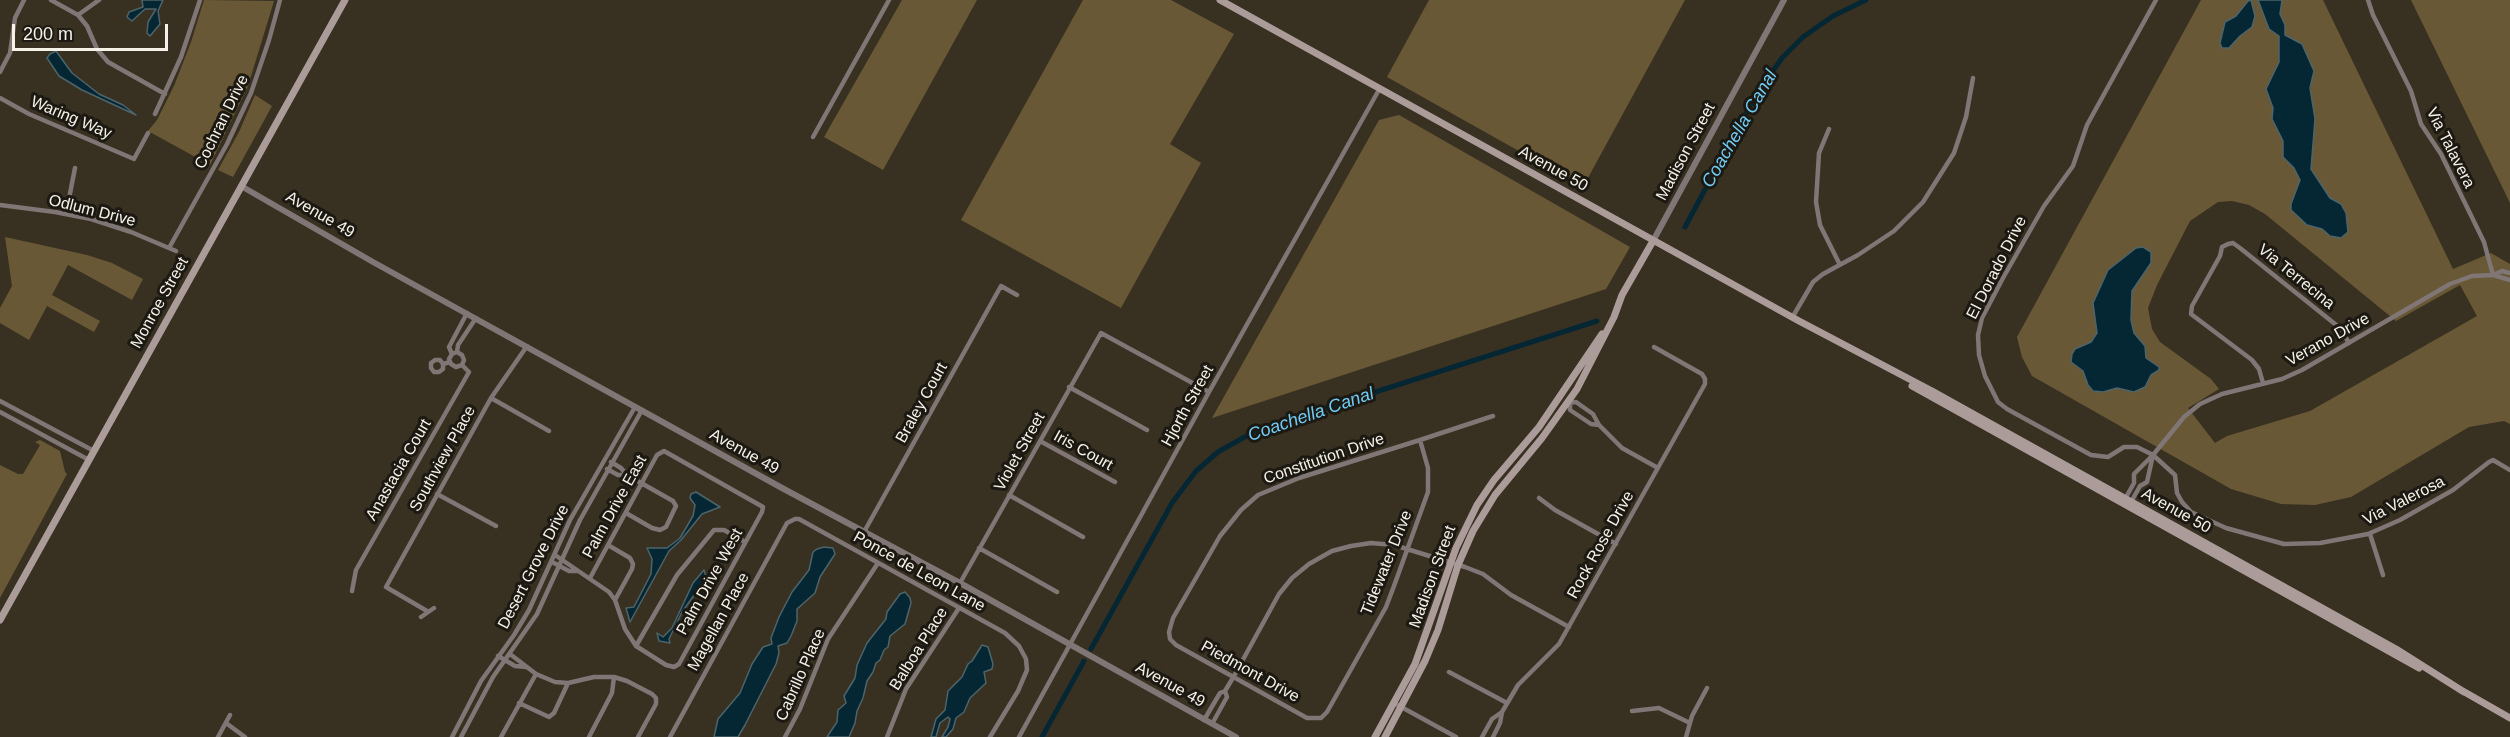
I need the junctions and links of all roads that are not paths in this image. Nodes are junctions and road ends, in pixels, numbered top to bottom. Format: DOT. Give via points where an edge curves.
graph roads {
  1 [pos="24,0"];
  2 [pos="51,0"];
  3 [pos="99,0"];
  4 [pos="200,0"];
  5 [pos="280,0"];
  6 [pos="345,0"];
  7 [pos="889,0"];
  8 [pos="1221,0"];
  9 [pos="1784,0"];
  10 [pos="2156,0"];
  11 [pos="2368,0"];
  12 [pos="78,15"];
  13 [pos="0,72"];
  14 [pos="1973,78"];
  15 [pos="1380,88"];
  16 [pos="165,94"];
  17 [pos="0,98"];
  18 [pos="155,114"];
  19 [pos="1829,129"];
  20 [pos="148,133"];
  21 [pos="813,137"];
  22 [pos="75,168"];
  23 [pos="241,186"];
  24 [pos="0,205"];
  25 [pos="66,214"];
  26 [pos="1653,241"];
  27 [pos="169,248"];
  28 [pos="176,251"];
  29 [pos="1839,263"];
  30 [pos="2510,273"];
  31 [pos="2493,275"];
  32 [pos="2510,280"];
  33 [pos="1017,296"];
  34 [pos="467,313"];
  35 [pos="1614,317"];
  36 [pos="476,318"];
  37 [pos="1792,318"];
  38 [pos="2349,343"];
  39 [pos="527,346"];
  40 [pos="1654,347"];
  41 [pos="455,353"];
  42 [pos="450,362"];
  43 [pos="443,364"];
  44 [pos="462,365"];
  45 [pos="2263,383"];
  46 [pos="1070,387"];
  47 [pos="1209,392"];
  48 [pos="491,398"];
  49 [pos="0,401"];
  50 [pos="1569,403"];
  51 [pos="635,406"];
  52 [pos="1586,409"];
  53 [pos="642,410"];
  54 [pos="0,412"];
  55 [pos="1493,416"];
  56 [pos="1581,417"];
  57 [pos="1599,425"];
  58 [pos="1147,430"];
  59 [pos="549,431"];
  60 [pos="1420,440"];
  61 [pos="1040,441"];
  62 [pos="94,451"];
  63 [pos="2155,456"];
  64 [pos="607,459"];
  65 [pos="89,460"];
  66 [pos="613,463"];
  67 [pos="602,466"];
  68 [pos="1658,468"];
  69 [pos="609,470"];
  70 [pos="2510,470"];
  71 [pos="627,476"];
  72 [pos="641,483"];
  73 [pos="1115,483"];
  74 [pos="437,494"];
  75 [pos="1009,495"];
  76 [pos="1539,498"];
  77 [pos="2127,503"];
  78 [pos="763,507"];
  79 [pos="626,513"];
  80 [pos="791,519"];
  81 [pos="496,526"];
  82 [pos="864,532"];
  83 [pos="2370,534"];
  84 [pos="1083,537"];
  85 [pos="745,542"];
  86 [pos="1616,544"];
  87 [pos="608,545"];
  88 [pos="979,548"];
  89 [pos="1406,549"];
  90 [pos="555,555"];
  91 [pos="562,559"];
  92 [pos="552,562"];
  93 [pos="878,563"];
  94 [pos="1454,564"];
  95 [pos="559,566"];
  96 [pos="577,571"];
  97 [pos="2383,575"];
  98 [pos="590,578"];
  99 [pos="960,583"];
  100 [pos="352,591"];
  101 [pos="1057,592"];
  102 [pos="615,600"];
  103 [pos="434,608"];
  104 [pos="959,608"];
  105 [pos="427,611"];
  106 [pos="421,617"];
  107 [pos="0,620"];
  108 [pos="1569,627"];
  109 [pos="1170,639"];
  110 [pos="1071,645"];
  111 [pos="636,646"];
  112 [pos="504,649"];
  113 [pos="511,654"];
  114 [pos="498,656"];
  115 [pos="506,661"];
  116 [pos="526,667"];
  117 [pos="1449,672"];
  118 [pos="536,674"];
  119 [pos="1234,676"];
  120 [pos="614,678"];
  121 [pos="568,683"];
  122 [pos="1707,688"];
  123 [pos="1225,691"];
  124 [pos="519,703"];
  125 [pos="1214,703"];
  126 [pos="1507,703"];
  127 [pos="1398,705"];
  128 [pos="1222,707"];
  129 [pos="1632,711"];
  130 [pos="1502,712"];
  131 [pos="230,715"];
  132 [pos="1321,718"];
  133 [pos="2510,718"];
  134 [pos="1204,720"];
  135 [pos="226,723"];
  136 [pos="1690,723"];
  137 [pos="1212,724"];
  138 [pos="218,737"];
  139 [pos="245,737"];
  140 [pos="452,737"];
  141 [pos="461,737"];
  142 [pos="501,737"];
  143 [pos="589,737"];
  144 [pos="638,737"];
  145 [pos="670,737"];
  146 [pos="785,737"];
  147 [pos="887,737"];
  148 [pos="990,737"];
  149 [pos="1019,737"];
  150 [pos="1236,737"];
  151 [pos="1375,737"];
  152 [pos="1385,737"];
  153 [pos="1456,737"];
  154 [pos="1482,737"];
  155 [pos="1493,737"];
  156 [pos="1686,737"];
  1 -- 13 [label="street" via="15,18 10,53"];
  2 -- 12 [label="street"];
  3 -- 12 [label="street"];
  4 -- 16 [label="street" via="182,57"];
  5 -- 27 [label="street, Cochran Drive" via="251,93"];
  6 -- 23 [label="main road, Monroe Street"];
  7 -- 21 [label="street"];
  8 -- 15 [label="main road, Avenue 50"];
  9 -- 26 [label="street, Madison Street"];
  10 -- 63 [label="street, El Dorado Drive" via="2087,125 2073,166 2032,225 2002,278 1978,335 1985,376 1992,393 2007,409 2091,455 2108,457 2124,447 2137,447"];
  11 -- 31 [label="street, Via Talavera" via="2411,91 2421,124 2441,154 2484,242"];
  12 -- 16 [label="street" via="108,62"];
  14 -- 29 [label="street" via="1954,153 1926,198 1894,231"];
  15 -- 26 [label="main road, Avenue 50"];
  15 -- 47 [label="street, Hjorth Street"];
  16 -- 18 [label="street"];
  17 -- 20 [label="street, Waring Way" via="134,159"];
  19 -- 29 [label="street" via="1819,153 1816,202 1820,225"];
  22 -- 25 [label="street"];
  23 -- 34 [label="street, Avenue 49"];
  23 -- 62 [label="main road, Monroe Street"];
  24 -- 25 [label="street, Odlum Drive"];
  25 -- 27 [label="street, Odlum Drive" via="118,227"];
  26 -- 35 [label="main road, Madison Street"];
  26 -- 37 [label="main road, Avenue 50"];
  27 -- 28 [label="street, Odlum Drive"];
  29 -- 37 [label="street" via="1813,282"];
  30 -- 31 [label="street, Verano Drive"];
  31 -- 32 [label="street"];
  31 -- 38 [label="street, Verano Drive" via="2472,276 2450,284"];
  33 -- 82 [label="street, Braley Court" via="1001,286"];
  34 -- 36 [label="street, Avenue 49"];
  34 -- 41 [label="street" via="449,347"];
  35 -- 50 [label="main road, Madison Street"];
  35 -- 94 [label="main road, Madison Street" via="1539,427 1483,494 1466,525"];
  36 -- 39 [label="street, Avenue 49"];
  36 -- 41 [label="street"];
  37 -- 77 [label="main road, Avenue 50" via="1932,391"];
  38 -- 45 [label="street, Verano Drive" via="2282,379"];
  38 -- 45 [label="street, Via Terrecina" via="2340,328 2240,248 2233,243 2222,247 2191,314 2252,360"];
  39 -- 48 [label="street, Southview Place"];
  39 -- 51 [label="street, Avenue 49"];
  40 -- 68 [label="street, Rock Rose Drive" via="1705,379"];
  41 -- 42 [label="street"];
  41 -- 44 [label="street, Anastacia Court" via="464,357"];
  42 -- 43 [label="street"];
  42 -- 44 [label="street" via="453,366"];
  44 -- 100 [label="street, Anastacia Court" via="469,372 356,570"];
  45 -- 63 [label="street, Verano Drive" via="2200,404 2184,417"];
  46 -- 47 [label="street, Violet Street" via="1101,333"];
  46 -- 58 [label="street"];
  46 -- 61 [label="street, Violet Street"];
  47 -- 110 [label="street, Hjorth Street"];
  48 -- 59 [label="street"];
  48 -- 74 [label="street, Southview Place"];
  49 -- 62 [label="street"];
  50 -- 52 [label="street" via="1576,402"];
  50 -- 56 [label="street" via="1570,410"];
  50 -- 94 [label="main road, Madison Street" via="1488,505"];
  51 -- 53 [label="street, Avenue 49"];
  51 -- 64 [label="street, Desert Grove Drive"];
  52 -- 56 [label="street"];
  52 -- 57 [label="street" via="1597,416"];
  53 -- 66 [label="street, Desert Grove Drive"];
  53 -- 82 [label="street, Avenue 49"];
  54 -- 65 [label="street"];
  55 -- 60 [label="street, Constitution Drive"];
  56 -- 57 [label="street"];
  57 -- 68 [label="street" via="1622,448"];
  60 -- 89 [label="street, Tidewater Drive" via="1428,468 1428,492"];
  60 -- 109 [label="street, Constitution Drive" via="1258,495 1220,536 1173,618"];
  61 -- 73 [label="street, Iris Court"];
  61 -- 75 [label="street, Violet Street"];
  62 -- 65 [label="main road, Monroe Street"];
  63 -- 77 [label="street, Verano Drive" via="2147,482"];
  63 -- 77 [label="street, Verano Drive" via="2134,474"];
  63 -- 83 [label="street, Via Valerosa" via="2175,476 2177,492 2191,512 2226,528 2284,544"];
  64 -- 66 [label="street"];
  64 -- 67 [label="street, Desert Grove Drive"];
  65 -- 107 [label="main road, Monroe Street"];
  66 -- 69 [label="street, Desert Grove Drive"];
  66 -- 71 [label="street"];
  67 -- 69 [label="street"];
  67 -- 90 [label="street, Desert Grove Drive" via="570,520"];
  68 -- 86 [label="street, Rock Rose Drive"];
  69 -- 71 [label="street"];
  69 -- 91 [label="street, Desert Grove Drive"];
  70 -- 83 [label="street, Via Valerosa" via="2493,460 2453,490"];
  71 -- 72 [label="street"];
  72 -- 78 [label="street, Palm Drive East" via="657,455 664,451"];
  72 -- 79 [label="street, Palm Drive East"];
  72 -- 79 [label="street" via="673,501 674,512 660,530"];
  74 -- 81 [label="street"];
  74 -- 105 [label="street, Southview Place" via="386,587"];
  75 -- 84 [label="street"];
  75 -- 88 [label="street, Violet Street"];
  76 -- 86 [label="street"];
  77 -- 133 [label="main road, Avenue 50" via="2396,649"];
  78 -- 85 [label="street, Palm Drive West"];
  79 -- 87 [label="street, Palm Drive East"];
  80 -- 93 [label="street, Ponce de Leon Lane" via="799,519"];
  80 -- 145 [label="street, Magellan Place"];
  82 -- 99 [label="street, Avenue 49"];
  83 -- 97 [label="street"];
  85 -- 111 [label="street" via="724,530 714,530 677,574"];
  85 -- 111 [label="street, Palm Drive West" via="678,664 666,665"];
  86 -- 108 [label="street, Rock Rose Drive"];
  87 -- 98 [label="street, Palm Drive East"];
  87 -- 102 [label="street" via="633,564"];
  88 -- 99 [label="street, Violet Street"];
  88 -- 101 [label="street"];
  89 -- 94 [label="street"];
  89 -- 119 [label="street" via="1371,543 1351,546 1309,564 1279,594"];
  89 -- 132 [label="street, Tidewater Drive" via="1386,607"];
  90 -- 91 [label="street"];
  90 -- 92 [label="street, Desert Grove Drive"];
  91 -- 95 [label="street, Desert Grove Drive"];
  91 -- 96 [label="street"];
  92 -- 95 [label="street"];
  92 -- 112 [label="street, Desert Grove Drive" via="529,610"];
  93 -- 104 [label="street, Ponce de Leon Lane"];
  93 -- 146 [label="street, Cabrillo Place" via="825,645"];
  94 -- 108 [label="street" via="1483,574"];
  94 -- 127 [label="main road, Madison Street" via="1432,645"];
  95 -- 96 [label="street"];
  95 -- 113 [label="street, Desert Grove Drive" via="540,609"];
  96 -- 98 [label="street"];
  98 -- 102 [label="street"];
  99 -- 110 [label="street, Avenue 49"];
  102 -- 111 [label="street"];
  103 -- 105 [label="street"];
  104 -- 147 [label="street, Balboa Place" via="906,689"];
  104 -- 148 [label="street, Ponce de Leon Lane" via="1010,637 1026,659 1027,670 1018,691"];
  105 -- 106 [label="street"];
  108 -- 126 [label="street, Rock Rose Drive"];
  109 -- 119 [label="street, Piedmont Drive"];
  110 -- 134 [label="street, Avenue 49"];
  110 -- 149 [label="street, Hjorth Street"];
  112 -- 113 [label="street"];
  112 -- 114 [label="street, Desert Grove Drive"];
  113 -- 115 [label="street, Desert Grove Drive"];
  113 -- 116 [label="street"];
  114 -- 115 [label="street"];
  114 -- 140 [label="street, Desert Grove Drive"];
  115 -- 116 [label="street"];
  115 -- 141 [label="street, Desert Grove Drive"];
  116 -- 118 [label="street"];
  117 -- 126 [label="street"];
  118 -- 121 [label="street"];
  118 -- 124 [label="street"];
  119 -- 123 [label="street"];
  119 -- 132 [label="street, Piedmont Drive" via="1307,718"];
  120 -- 121 [label="street" via="594,677"];
  120 -- 143 [label="street" via="612,693"];
  120 -- 144 [label="street" via="656,698"];
  121 -- 124 [label="street" via="549,717"];
  122 -- 136 [label="street"];
  123 -- 125 [label="street"];
  123 -- 128 [label="street" via="1227,697"];
  124 -- 142 [label="street"];
  125 -- 128 [label="street"];
  125 -- 134 [label="street"];
  126 -- 130 [label="street, Rock Rose Drive"];
  127 -- 151 [label="main road, Madison Street"];
  127 -- 152 [label="main road, Madison Street"];
  127 -- 153 [label="street"];
  128 -- 137 [label="street"];
  129 -- 136 [label="street" via="1659,708"];
  130 -- 154 [label="street, Rock Rose Drive" via="1492,718"];
  130 -- 155 [label="street, Rock Rose Drive"];
  131 -- 135 [label="street"];
  134 -- 137 [label="street, Avenue 49"];
  135 -- 138 [label="street"];
  135 -- 139 [label="street"];
  136 -- 156 [label="street"];
  137 -- 150 [label="street, Avenue 49"];
}
